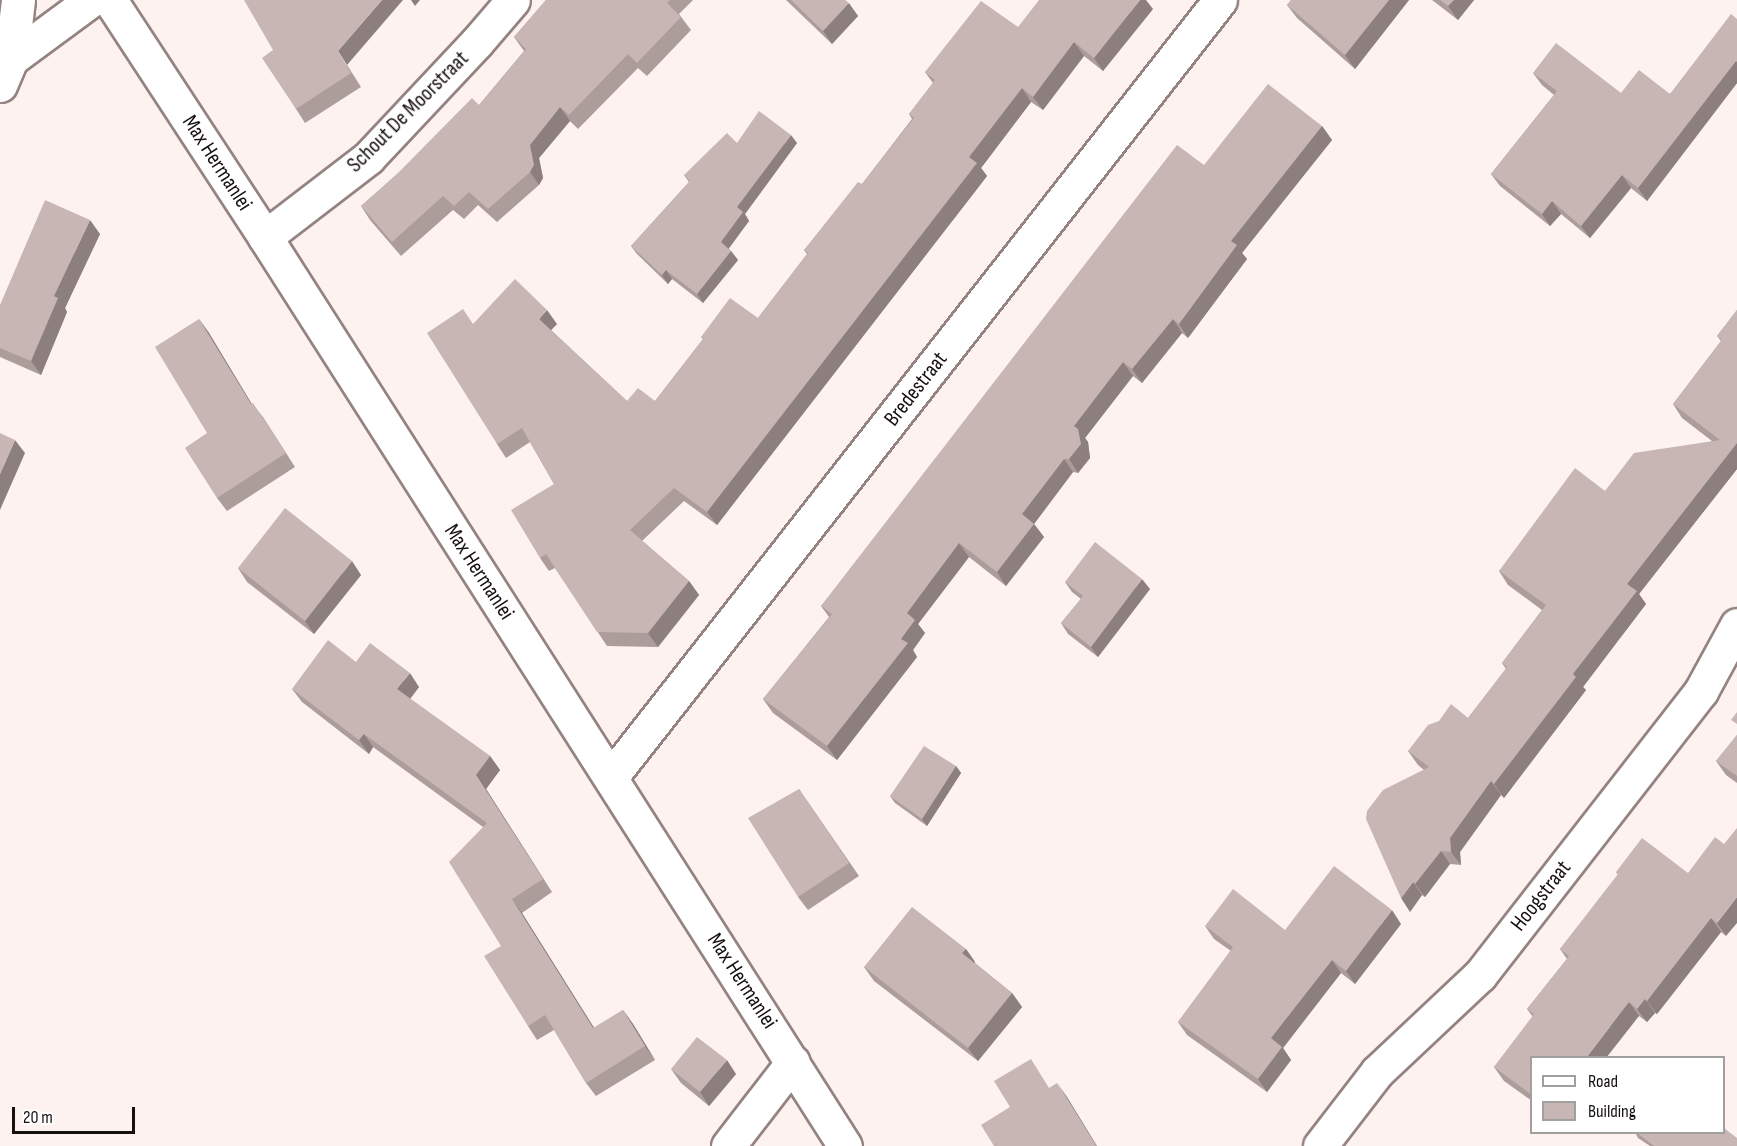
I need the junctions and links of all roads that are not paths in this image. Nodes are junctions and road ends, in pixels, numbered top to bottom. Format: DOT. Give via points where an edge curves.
graph roads {
  1 [pos="18,0"];
  2 [pos="91,0"];
  3 [pos="110,0"];
  4 [pos="513,0"];
  5 [pos="1220,0"];
  6 [pos="5,72"];
  7 [pos="265,237"];
  8 [pos="1737,626"];
  9 [pos="611,777"];
  10 [pos="793,1062"];
  11 [pos="728,1146"];
  12 [pos="845,1146"];
  13 [pos="1320,1146"];
  1 -- 6 [label="street"];
  2 -- 6 [label="street"];
  3 -- 7 [label="street, Max Hermanlei"];
  4 -- 7 [label="street, Schout De Moorstraat" via="368,158"];
  5 -- 9 [label="street, Bredestraat"];
  7 -- 9 [label="street, Max Hermanlei"];
  8 -- 13 [label="street, Hoogstraat" via="1701,691 1480,975 1377,1072"];
  9 -- 10 [label="street, Max Hermanlei"];
  10 -- 11 [label="street"];
  10 -- 12 [label="street, Max Hermanlei"];
}
